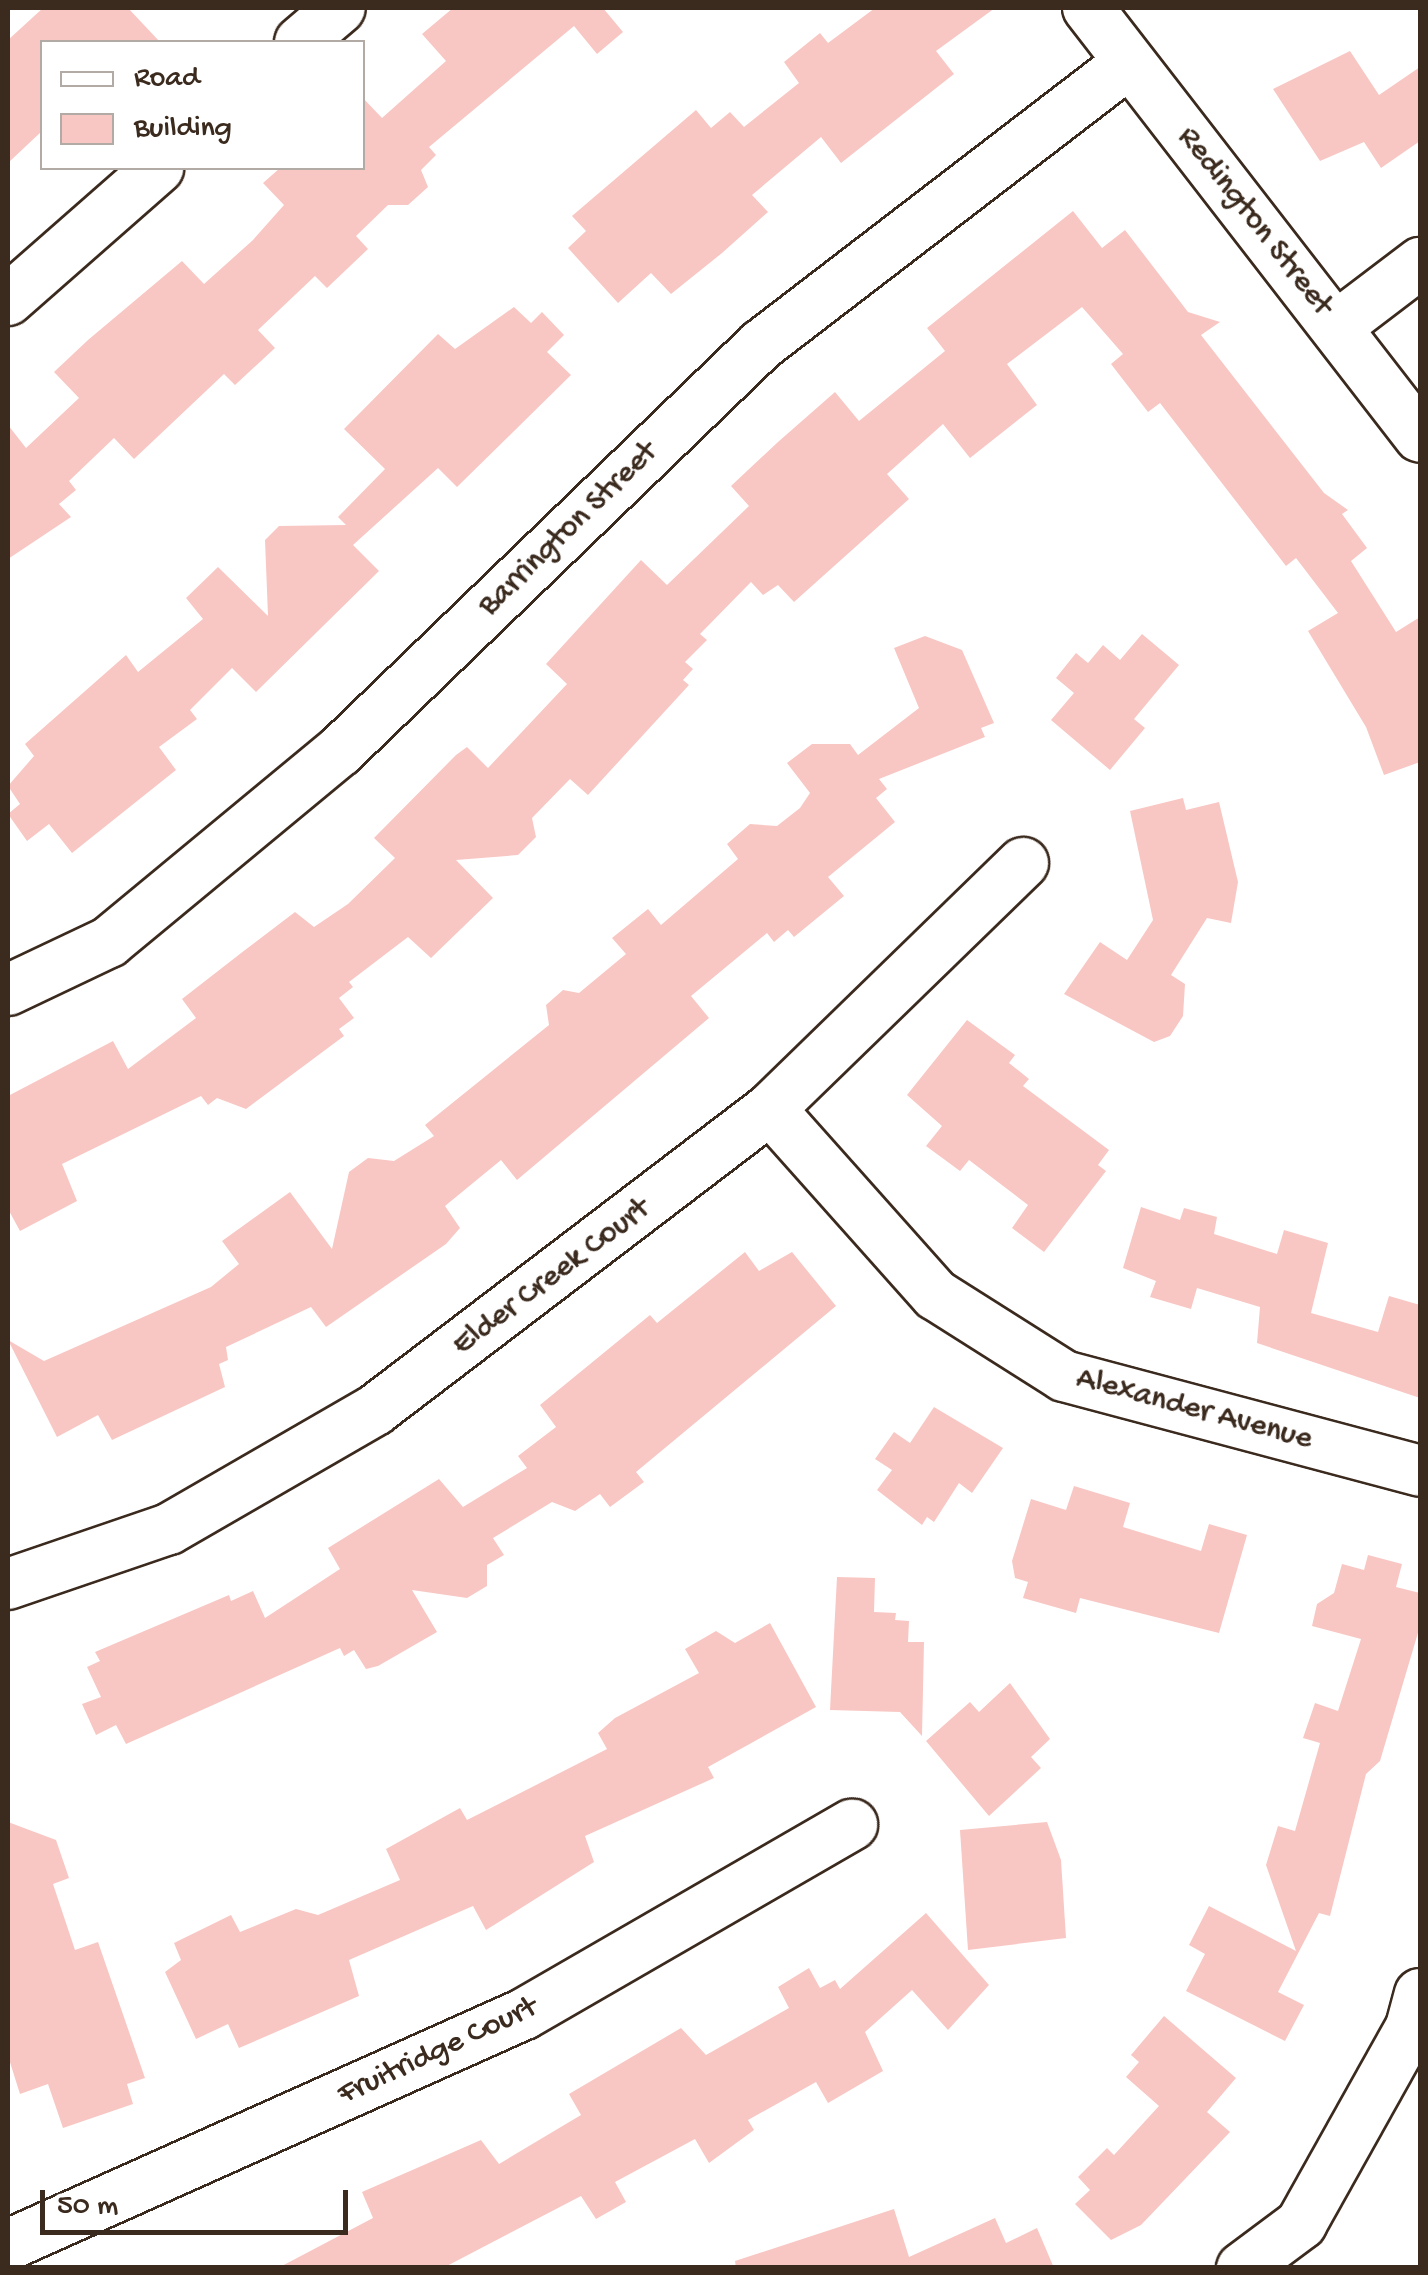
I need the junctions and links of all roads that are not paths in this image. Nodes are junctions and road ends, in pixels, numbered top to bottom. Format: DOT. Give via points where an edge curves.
graph roads {
  1 [pos="340,8"];
  2 [pos="1088,8"];
  3 [pos="302,40"];
  4 [pos="1130,63"];
  5 [pos="156,170"];
  6 [pos="1420,264"];
  7 [pos="8,300"];
  8 [pos="1336,327"];
  9 [pos="1420,437"];
  10 [pos="1023,862"];
  11 [pos="8,990"];
  12 [pos="770,1110"];
  13 [pos="1420,1471"];
  14 [pos="8,1584"];
  15 [pos="852,1825"];
  16 [pos="1420,1994"];
  17 [pos="8,2245"];
  18 [pos="1242,2268"];
  1 -- 3 [label="street"];
  2 -- 4 [label="street, Redington Street"];
  4 -- 8 [label="street, Redington Street"];
  4 -- 11 [label="street, Barrington Street" via="762,345 278,802 108,942"];
  5 -- 7 [label="street"];
  6 -- 8 [label="street"];
  8 -- 9 [label="street, Redington Street"];
  10 -- 12 [label="street, Elder Creek Court"];
  12 -- 13 [label="street, Alexander Avenue" via="936,1295 1064,1376"];
  12 -- 14 [label="street, Elder Creek Court" via="375,1410 169,1528"];
  15 -- 17 [label="street, Fruitridge Court" via="524,2014"];
  16 -- 18 [label="street" via="1411,2027 1301,2224"];
}
